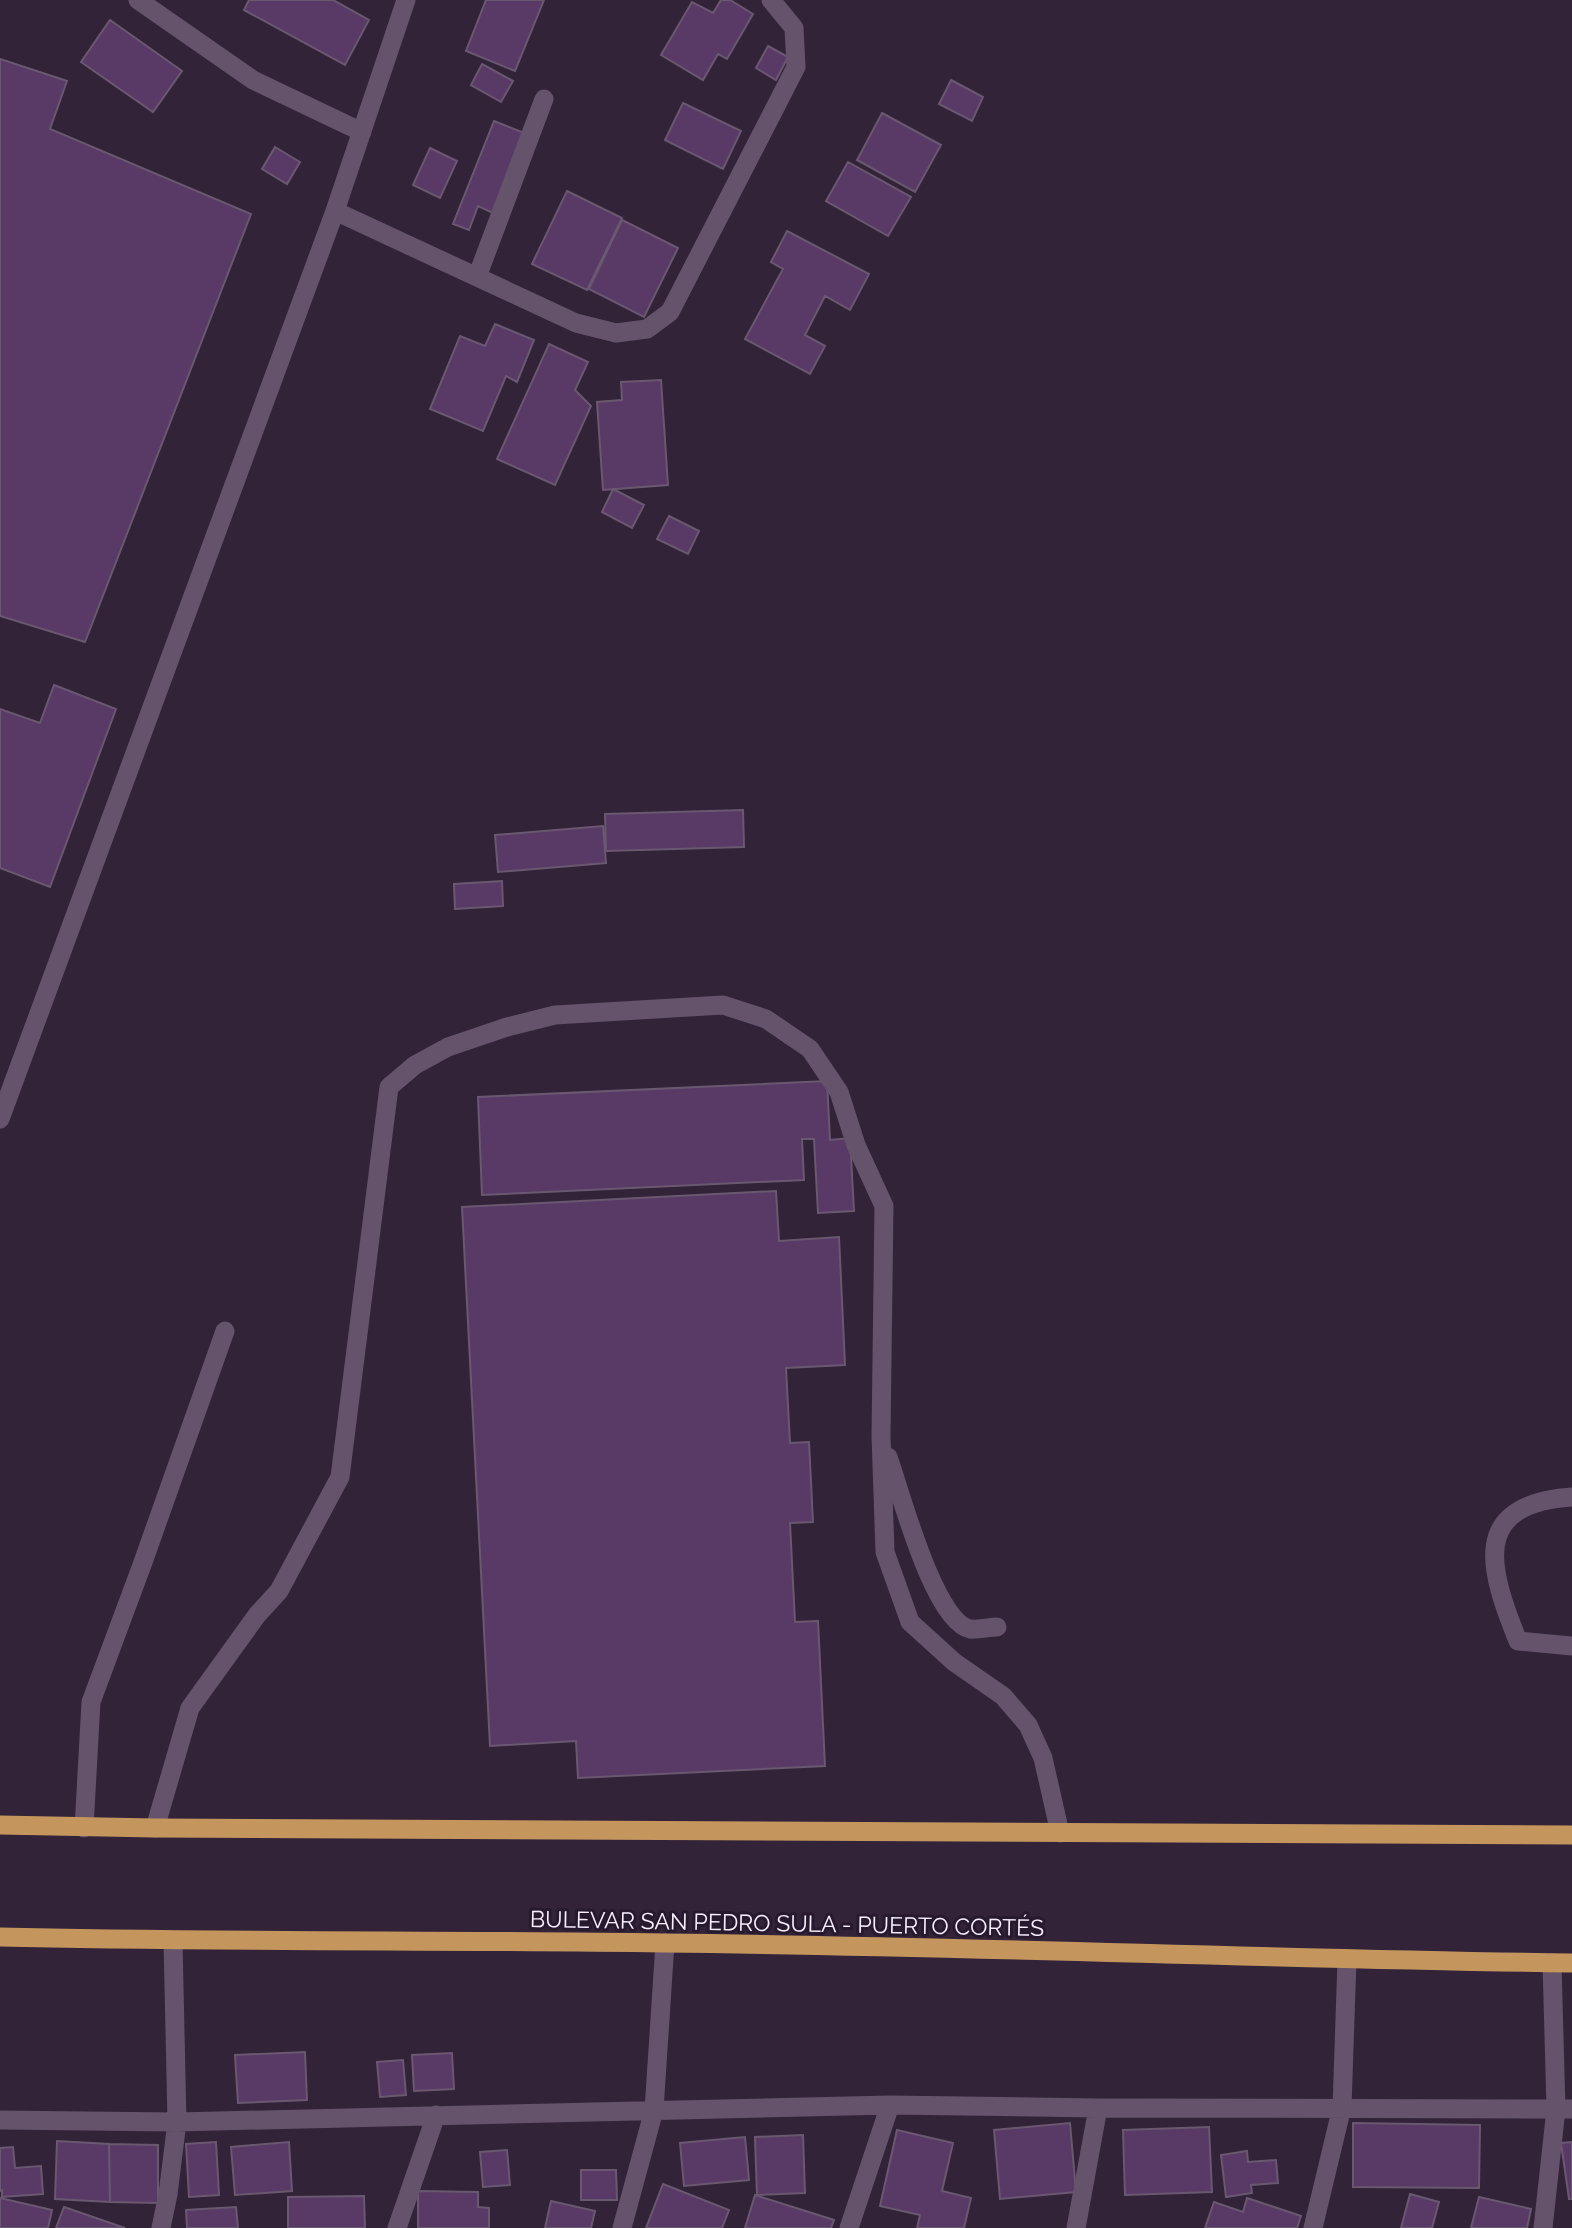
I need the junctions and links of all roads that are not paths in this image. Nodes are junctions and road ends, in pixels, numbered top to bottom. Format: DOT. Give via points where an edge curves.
graph roads {
  1 [pos="138,0"];
  2 [pos="406,0"];
  3 [pos="771,0"];
  4 [pos="544,99"];
  5 [pos="362,132"];
  6 [pos="335,211"];
  7 [pos="477,277"];
  8 [pos="0,1119"];
  9 [pos="225,1331"];
  10 [pos="881,1436"];
  11 [pos="1572,1497"];
  12 [pos="997,1627"];
  13 [pos="1572,1646"];
  14 [pos="0,1825"];
  15 [pos="84,1828"];
  16 [pos="155,1829"];
  17 [pos="1059,1833"];
  18 [pos="1572,1835"];
  19 [pos="0,1937"];
  20 [pos="173,1941"];
  21 [pos="665,1942"];
  22 [pos="1347,1960"];
  23 [pos="1562,1963"];
  24 [pos="890,2105"];
  25 [pos="1342,2107"];
  26 [pos="1098,2108"];
  27 [pos="1564,2109"];
  28 [pos="654,2110"];
  29 [pos="436,2115"];
  30 [pos="0,2120"];
  31 [pos="177,2122"];
  32 [pos="162,2228"];
  33 [pos="397,2228"];
  34 [pos="622,2228"];
  35 [pos="849,2228"];
  36 [pos="1076,2228"];
  37 [pos="1313,2228"];
  38 [pos="1543,2228"];
  1 -- 5 [label="street" via="253,80"];
  2 -- 5 [label="street"];
  3 -- 7 [label="street" via="794,28 796,66 670,312 647,329 616,333 576,323"];
  4 -- 7 [label="street"];
  5 -- 6 [label="street"];
  6 -- 7 [label="street"];
  6 -- 8 [label="street"];
  9 -- 15 [label="street" via="91,1702"];
  10 -- 12 [label="street" via="936,1593 956,1621 968,1629"];
  10 -- 16 [label="street" via="884,1206 856,1145 839,1092 810,1049 765,1019 723,1005 555,1015 447,1047 389,1087 340,1477 279,1591 190,1708"];
  10 -- 17 [label="street" via="885,1552 910,1622 1003,1696 1028,1725 1043,1758"];
  11 -- 13 [label="street" via="1521,1508 1503,1525 1494,1545 1503,1604 1518,1641"];
  14 -- 15 [label="highway"];
  15 -- 16 [label="highway"];
  16 -- 17 [label="highway"];
  17 -- 18 [label="highway"];
  19 -- 20 [label="highway, BULEVAR SAN PEDRO SULA - PUERTO CORTÉS"];
  20 -- 21 [label="highway, BULEVAR SAN PEDRO SULA - PUERTO CORTÉS"];
  20 -- 31 [label="street"];
  21 -- 22 [label="highway, BULEVAR SAN PEDRO SULA - PUERTO CORTÉS"];
  21 -- 28 [label="street"];
  22 -- 23 [label="highway, BULEVAR SAN PEDRO SULA - PUERTO CORTÉS"];
  22 -- 25 [label="street"];
  23 -- 27 [label="street"];
  24 -- 26 [label="street"];
  24 -- 28 [label="street"];
  24 -- 35 [label="street"];
  25 -- 26 [label="street"];
  25 -- 27 [label="street"];
  25 -- 37 [label="street"];
  26 -- 36 [label="street"];
  27 -- 38 [label="street"];
  28 -- 29 [label="street"];
  28 -- 34 [label="street"];
  29 -- 31 [label="street"];
  29 -- 33 [label="street"];
  30 -- 31 [label="street"];
  31 -- 32 [label="street"];
}
